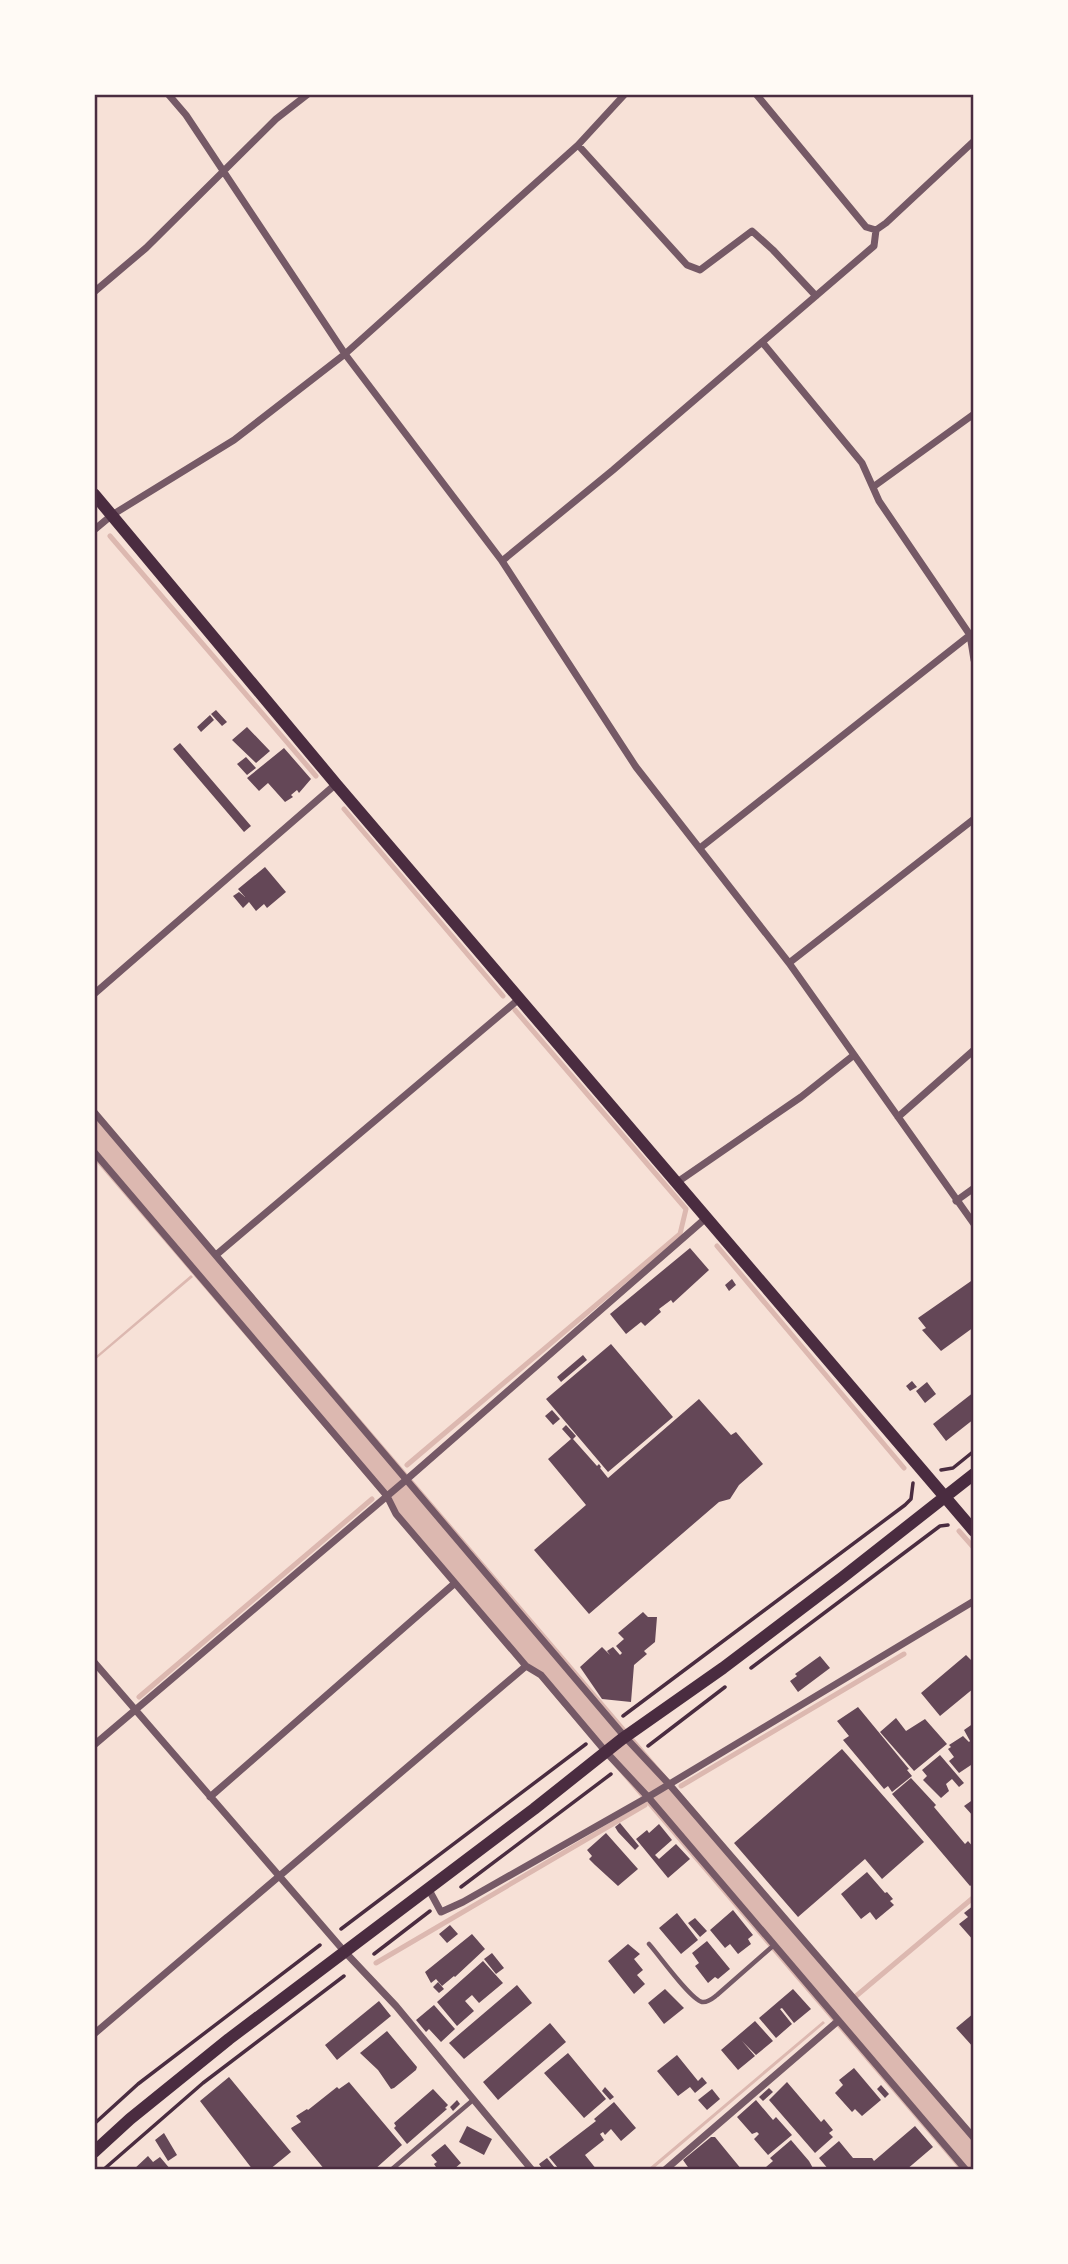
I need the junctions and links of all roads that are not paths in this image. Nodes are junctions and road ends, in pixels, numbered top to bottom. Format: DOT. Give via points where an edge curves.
graph roads {
  1 [pos="167,94"];
  2 [pos="308,94"];
  3 [pos="625,94"];
  4 [pos="756,94"];
  5 [pos="974,141"];
  6 [pos="578,145"];
  7 [pos="224,173"];
  8 [pos="876,230"];
  9 [pos="94,292"];
  10 [pos="816,296"];
  11 [pos="762,342"];
  12 [pos="345,354"];
  13 [pos="974,414"];
  14 [pos="873,487"];
  15 [pos="94,494"];
  16 [pos="112,514"];
  17 [pos="94,530"];
  18 [pos="502,561"];
  19 [pos="970,635"];
  20 [pos="974,660"];
  21 [pos="337,784"];
  22 [pos="974,819"];
  23 [pos="700,848"];
  24 [pos="789,963"];
  25 [pos="94,994"];
  26 [pos="519,999"];
  27 [pos="974,1050"];
  28 [pos="854,1055"];
  29 [pos="94,1112"];
  30 [pos="898,1117"];
  31 [pos="94,1152"];
  32 [pos="676,1183"];
  33 [pos="974,1188"];
  34 [pos="956,1201"];
  35 [pos="706,1218"];
  36 [pos="974,1224"];
  37 [pos="216,1255"];
  38 [pos="974,1474"];
  39 [pos="406,1480"];
  40 [pos="387,1496"];
  41 [pos="944,1496"];
  42 [pos="974,1531"];
  43 [pos="455,1583"];
  44 [pos="974,1601"];
  45 [pos="94,1662"];
  46 [pos="526,1666"];
  47 [pos="136,1710"];
  48 [pos="624,1738"];
  49 [pos="94,1745"];
  50 [pos="607,1751"];
  51 [pos="667,1784"];
  52 [pos="649,1796"];
  53 [pos="210,1797"];
  54 [pos="280,1878"];
  55 [pos="428,1888"];
  56 [pos="649,1944"];
  57 [pos="774,1945"];
  58 [pos="344,1951"];
  59 [pos="838,2021"];
  60 [pos="94,2034"];
  61 [pos="473,2100"];
  62 [pos="974,2138"];
  63 [pos="94,2152"];
  64 [pos="391,2169"];
  65 [pos="531,2169"];
  66 [pos="665,2169"];
  67 [pos="966,2169"];
  1 -- 7 [label="street"];
  2 -- 7 [label="street" via="276,119"];
  3 -- 6 [label="street"];
  4 -- 8 [label="street" via="866,227"];
  5 -- 8 [label="street"];
  6 -- 10 [label="street" via="687,265 700,270 752,231"];
  6 -- 12 [label="street"];
  7 -- 9 [label="street"];
  7 -- 12 [label="street"];
  8 -- 10 [label="street" via="874,246"];
  10 -- 11 [label="street"];
  11 -- 14 [label="street" via="862,463"];
  11 -- 18 [label="street"];
  12 -- 16 [label="street" via="234,440"];
  12 -- 18 [label="street"];
  13 -- 14 [label="street"];
  14 -- 19 [label="street"];
  15 -- 16 [label="main road"];
  16 -- 17 [label="street"];
  16 -- 21 [label="main road"];
  18 -- 23 [label="street" via="636,767"];
  19 -- 20 [label="street"];
  19 -- 23 [label="street"];
  21 -- 25 [label="street"];
  21 -- 26 [label="main road"];
  22 -- 24 [label="street"];
  23 -- 24 [label="street"];
  24 -- 28 [label="street"];
  26 -- 32 [label="main road"];
  26 -- 37 [label="street"];
  27 -- 30 [label="street"];
  28 -- 30 [label="street"];
  28 -- 32 [label="street"];
  29 -- 37 [label="street"];
  30 -- 34 [label="street"];
  31 -- 40 [label="street"];
  32 -- 35 [label="main road"];
  33 -- 34 [label="street"];
  34 -- 36 [label="street"];
  35 -- 39 [label="street"];
  35 -- 41 [label="main road"];
  37 -- 39 [label="street"];
  38 -- 41 [label="main road"];
  39 -- 40 [label="street"];
  39 -- 48 [label="street"];
  40 -- 43 [label="street" via="396,1514"];
  40 -- 47 [label="street"];
  41 -- 42 [label="main road"];
  41 -- 48 [label="main road" via="734,1660"];
  43 -- 46 [label="street"];
  43 -- 53 [label="street"];
  44 -- 51 [label="street"];
  45 -- 47 [label="street"];
  46 -- 50 [label="street" via="541,1675"];
  46 -- 54 [label="street"];
  47 -- 49 [label="street"];
  47 -- 53 [label="street"];
  48 -- 50 [label="main road"];
  48 -- 51 [label="street"];
  50 -- 52 [label="street"];
  50 -- 55 [label="main road"];
  51 -- 52 [label="street"];
  51 -- 62 [label="street"];
  52 -- 55 [label="street" via="441,1912"];
  52 -- 57 [label="street"];
  53 -- 54 [label="street"];
  54 -- 58 [label="street"];
  54 -- 60 [label="street"];
  55 -- 58 [label="main road"];
  56 -- 57 [label="lane" via="701,2002 717,1995"];
  57 -- 59 [label="street"];
  58 -- 61 [label="street"];
  58 -- 63 [label="main road"];
  59 -- 66 [label="street"];
  59 -- 67 [label="street"];
  61 -- 64 [label="lane"];
  61 -- 65 [label="street"];
}
